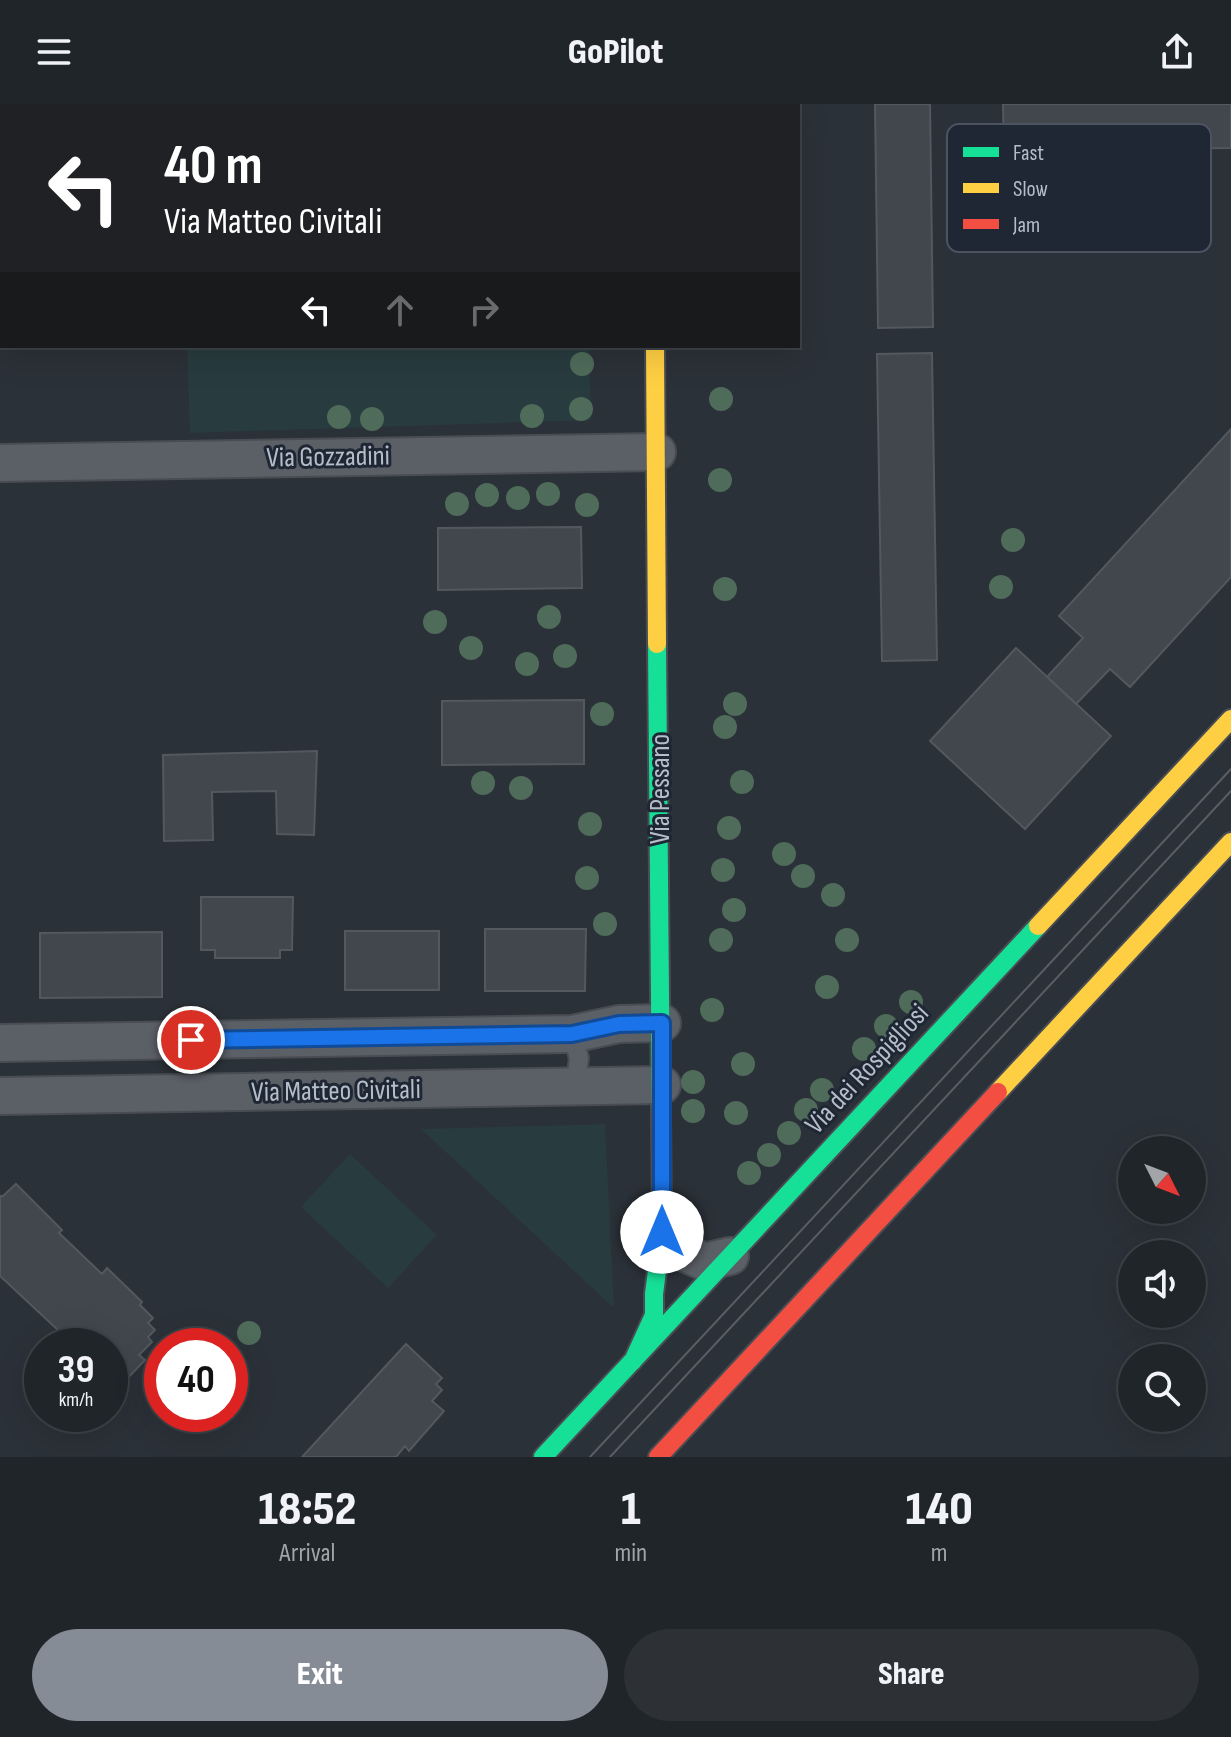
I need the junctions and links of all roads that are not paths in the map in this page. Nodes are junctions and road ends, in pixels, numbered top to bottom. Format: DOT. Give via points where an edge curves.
graph roads {
  1 [pos="655,348"];
  2 [pos="657,452"];
  3 [pos="0,463"];
  4 [pos="1231,719"];
  5 [pos="1231,842"];
  6 [pos="662,1023"];
  7 [pos="572,1034"];
  8 [pos="0,1043"];
  9 [pos="662,1085"];
  10 [pos="575,1088"];
  11 [pos="0,1096"];
  12 [pos="662,1232"];
  13 [pos="730,1256"];
  14 [pos="633,1361"];
  15 [pos="543,1457"];
  16 [pos="658,1457"];
  1 -- 2 [label="main road, Via Pessano"];
  2 -- 3 [label="street, Via Gozzadini"];
  2 -- 6 [label="main road, Via Pessano"];
  4 -- 13 [label="main road, Via dei Rospigliosi"];
  5 -- 16 [label="main road"];
  6 -- 7 [label="street, Via Matteo Civitali" via="619,1024"];
  6 -- 9 [label="main road, Via Pessano"];
  7 -- 8 [label="street, Via Matteo Civitali"];
  7 -- 10 [label="lane" via="579,1058"];
  9 -- 10 [label="street, Via Matteo Civitali"];
  9 -- 12 [label="main road, Via Pessano"];
  10 -- 11 [label="street, Via Matteo Civitali"];
  12 -- 13 [label="street" via="676,1249 705,1262"];
  12 -- 14 [label="main road, Via Pessano" via="654,1315"];
  13 -- 14 [label="main road, Via dei Rospigliosi"];
  14 -- 15 [label="main road, Via dei Rospigliosi"];
}
